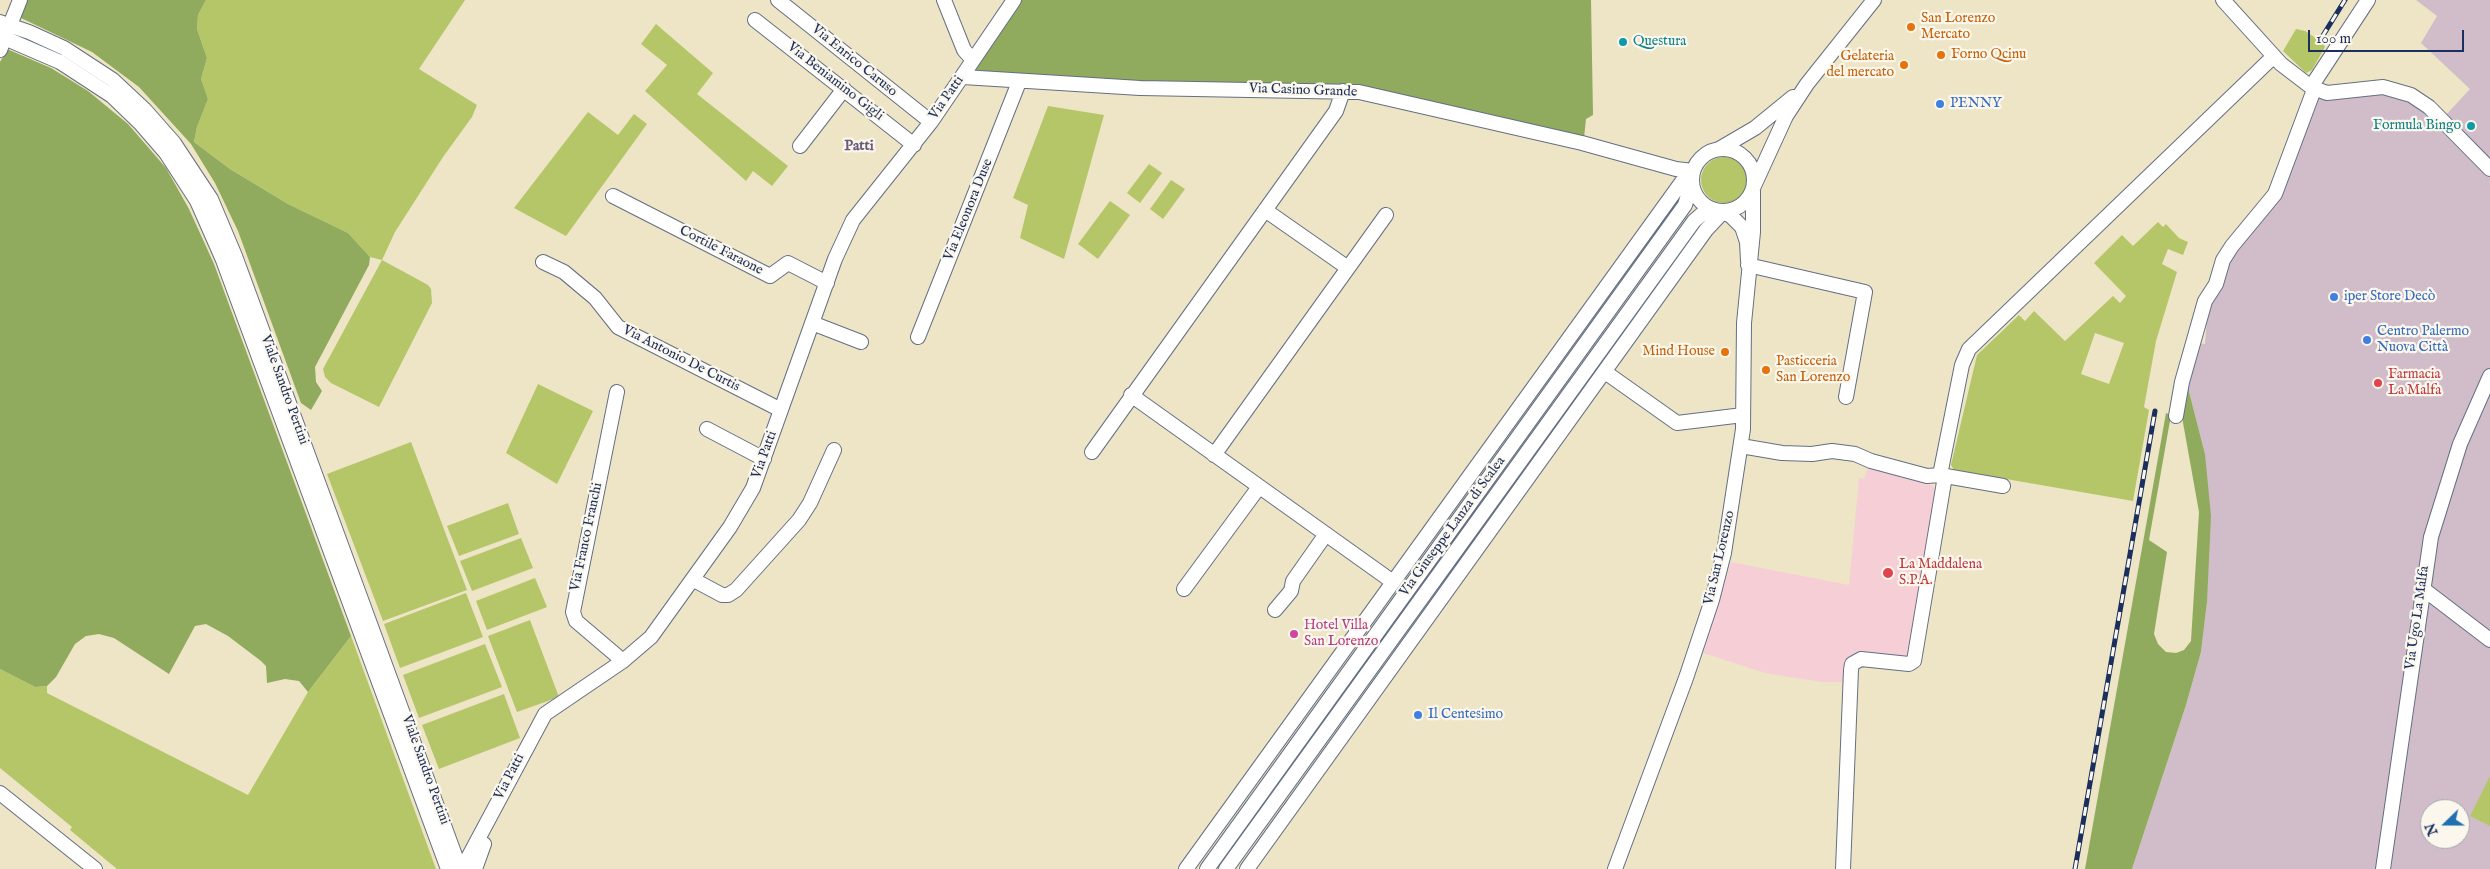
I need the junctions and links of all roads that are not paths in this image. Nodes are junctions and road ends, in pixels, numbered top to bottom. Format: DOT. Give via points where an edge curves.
graph roads {
  1 [pos="20,0"];
  2 [pos="778,0"];
  3 [pos="944,0"];
  4 [pos="1014,0"];
  5 [pos="1874,0"];
  6 [pos="2223,0"];
  7 [pos="2368,0"];
  8 [pos="755,20"];
  9 [pos="3,34"];
  10 [pos="2274,56"];
  11 [pos="972,59"];
  12 [pos="963,78"];
  13 [pos="1019,82"];
  14 [pos="1807,84"];
  15 [pos="844,90"];
  16 [pos="1343,91"];
  17 [pos="2313,91"];
  18 [pos="931,122"];
  19 [pos="914,145"];
  20 [pos="800,146"];
  21 [pos="1716,150"];
  22 [pos="2490,169"];
  23 [pos="1691,175"];
  24 [pos="1753,189"];
  25 [pos="613,196"];
  26 [pos="1265,210"];
  27 [pos="1720,212"];
  28 [pos="1386,215"];
  29 [pos="543,262"];
  30 [pos="1748,263"];
  31 [pos="1348,268"];
  32 [pos="827,282"];
  33 [pos="812,323"];
  34 [pos="918,337"];
  35 [pos="861,342"];
  36 [pos="1605,372"];
  37 [pos="2490,376"];
  38 [pos="617,392"];
  39 [pos="1131,396"];
  40 [pos="1846,397"];
  41 [pos="781,410"];
  42 [pos="1743,416"];
  43 [pos="2176,416"];
  44 [pos="707,429"];
  45 [pos="1741,446"];
  46 [pos="834,450"];
  47 [pos="1092,452"];
  48 [pos="1214,455"];
  49 [pos="764,459"];
  50 [pos="1943,476"];
  51 [pos="2003,486"];
  52 [pos="1259,487"];
  53 [pos="1326,534"];
  54 [pos="694,580"];
  55 [pos="1393,582"];
  56 [pos="2422,588"];
  57 [pos="1184,589"];
  58 [pos="1274,610"];
  59 [pos="2490,640"];
  60 [pos="624,661"];
  61 [pos="516,767"];
  62 [pos="2,798"];
  63 [pos="1259,824"];
  64 [pos="1206,842"];
  65 [pos="447,850"];
  66 [pos="95,869"];
  67 [pos="448,869"];
  68 [pos="461,869"];
  69 [pos="475,869"];
  70 [pos="1186,869"];
  71 [pos="1196,869"];
  72 [pos="1207,869"];
  73 [pos="1226,869"];
  74 [pos="1246,869"];
  75 [pos="1615,869"];
  76 [pos="1843,869"];
  77 [pos="2383,869"];
  1 -- 9 [label="street"];
  2 -- 18 [label="street, Via Enrico Caruso"];
  3 -- 11 [label="street" via="964,50"];
  4 -- 11 [label="street, Via Patti"];
  5 -- 14 [label="street, Via San Lorenzo"];
  6 -- 10 [label="street"];
  7 -- 17 [label="street"];
  8 -- 15 [label="street, Via Beniamino Gigli"];
  9 -- 65 [label="street, Viale Sandro Pertini" via="64,48 128,93 174,143 211,199 238,266"];
  10 -- 17 [label="street"];
  10 -- 50 [label="street" via="1973,343 1962,366"];
  11 -- 12 [label="street, Via Patti"];
  12 -- 13 [label="street, Via Casino Grande"];
  12 -- 18 [label="street, Via Patti"];
  13 -- 16 [label="street, Via Casino Grande" via="1140,88"];
  13 -- 34 [label="street, Via Eleonora Duse"];
  14 -- 21 [label="street, Via San Lorenzo" via="1755,128"];
  14 -- 24 [label="street, Via San Lorenzo" via="1781,124"];
  15 -- 19 [label="street, Via Beniamino Gigli"];
  15 -- 20 [label="street"];
  16 -- 23 [label="street, Via Casino Grande" via="1582,143"];
  16 -- 26 [label="street" via="1336,111"];
  17 -- 22 [label="street" via="2327,93 2383,88 2411,95 2429,107"];
  17 -- 43 [label="street" via="2275,194 2232,246 2205,301"];
  18 -- 19 [label="street, Via Patti"];
  19 -- 32 [label="street, Via Patti" via="852,220"];
  21 -- 23 [label="street" via="1701,158"];
  21 -- 24 [label="street" via="1728,149 1744,156 1753,170"];
  23 -- 27 [label="street" via="1694,192 1700,200"];
  23 -- 55 [label="street, Via Giuseppe Lanza di Scalea"];
  23 -- 72 [label="street, Via Giuseppe Lanza di Scalea" via="1685,205"];
  24 -- 27 [label="street" via="1739,208"];
  24 -- 30 [label="street, Via San Lorenzo" via="1753,232"];
  25 -- 32 [label="street, Cortile Faraone" via="770,276 788,263"];
  26 -- 31 [label="street"];
  26 -- 39 [label="street"];
  27 -- 30 [label="street, Via San Lorenzo" via="1735,218 1742,227 1748,242"];
  27 -- 36 [label="street, Via Giuseppe Lanza di Scalea"];
  27 -- 63 [label="street, Via Giuseppe Lanza di Scalea" via="1706,212 1694,221"];
  28 -- 31 [label="street"];
  29 -- 41 [label="street, Via Antonio De Curtis" via="564,272 595,298 618,327"];
  30 -- 40 [label="street" via="1865,292"];
  30 -- 42 [label="street, Via San Lorenzo"];
  31 -- 48 [label="street"];
  32 -- 33 [label="street, Via Patti"];
  33 -- 35 [label="street"];
  33 -- 41 [label="street, Via Patti"];
  36 -- 42 [label="street" via="1677,422"];
  36 -- 74 [label="street, Via Giuseppe Lanza di Scalea"];
  37 -- 56 [label="street, Via Ugo La Malfa" via="2473,411 2448,483 2431,536"];
  38 -- 60 [label="street, Via Franco Franchi" via="572,612 576,621"];
  39 -- 47 [label="street"];
  39 -- 48 [label="street"];
  41 -- 49 [label="street, Via Patti"];
  42 -- 45 [label="street, Via San Lorenzo"];
  44 -- 49 [label="street"];
  45 -- 50 [label="street" via="1782,453 1832,451 1855,454 1927,476"];
  45 -- 75 [label="street, Via San Lorenzo" via="1716,584"];
  46 -- 54 [label="street" via="799,520 736,590 722,595"];
  48 -- 52 [label="street"];
  49 -- 54 [label="street, Via Patti" via="753,488"];
  50 -- 51 [label="street"];
  50 -- 76 [label="street" via="1914,661 1909,664 1861,659 1852,664"];
  52 -- 53 [label="street"];
  52 -- 57 [label="street"];
  53 -- 55 [label="street"];
  53 -- 58 [label="street" via="1293,581 1291,591"];
  54 -- 60 [label="street, Via Patti" via="652,637"];
  55 -- 64 [label="street, Via Giuseppe Lanza di Scalea"];
  56 -- 59 [label="street"];
  56 -- 77 [label="street, Via Ugo La Malfa"];
  60 -- 61 [label="street, Via Patti" via="545,714"];
  61 -- 68 [label="street, Via Patti"];
  61 -- 69 [label="street"];
  62 -- 66 [label="street"];
  63 -- 73 [label="street, Via Giuseppe Lanza di Scalea"];
  63 -- 74 [label="street, Via Giuseppe Lanza di Scalea"];
  64 -- 70 [label="street, Via Giuseppe Lanza di Scalea"];
  64 -- 71 [label="street, Via Giuseppe Lanza di Scalea"];
  65 -- 67 [label="street"];
  65 -- 68 [label="street"];
}
